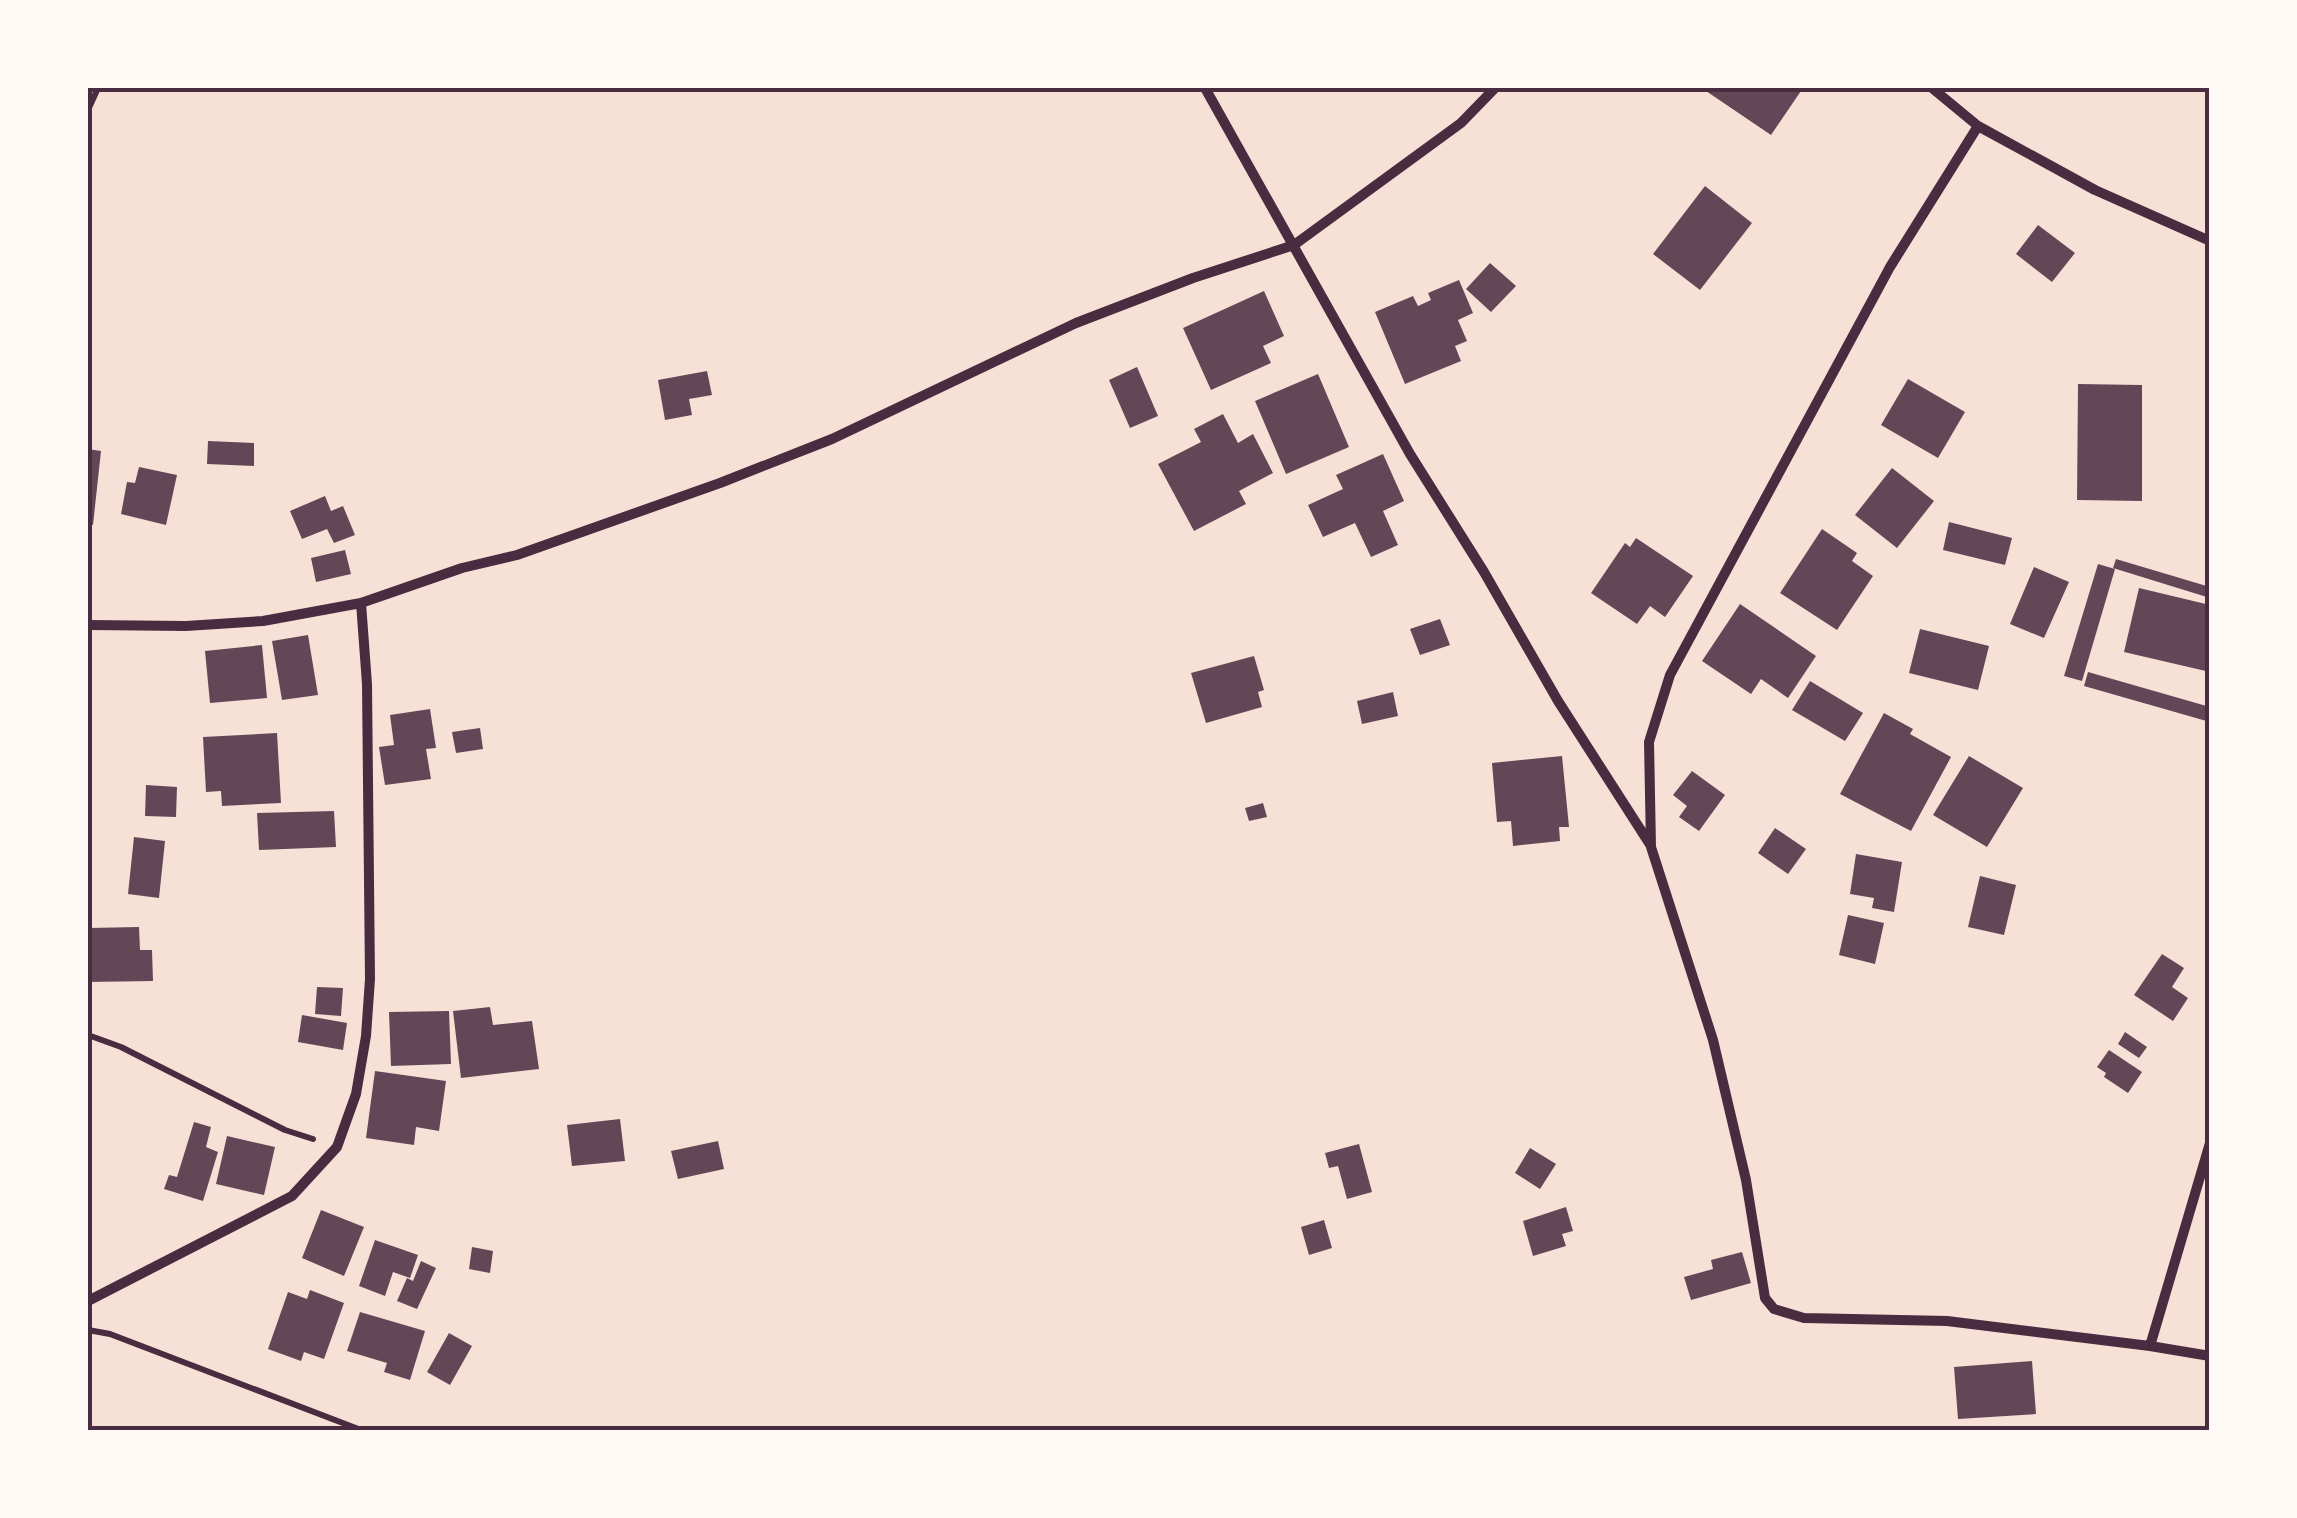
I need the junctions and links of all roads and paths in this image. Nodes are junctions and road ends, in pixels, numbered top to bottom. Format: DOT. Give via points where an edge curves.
graph roads {
  1 [pos="98,88"];
  2 [pos="1205,88"];
  3 [pos="1495,88"];
  4 [pos="1932,88"];
  5 [pos="88,110"];
  6 [pos="1978,126"];
  7 [pos="2210,242"];
  8 [pos="1294,245"];
  9 [pos="361,603"];
  10 [pos="88,626"];
  11 [pos="1651,847"];
  12 [pos="88,1034"];
  13 [pos="2210,1143"];
  14 [pos="337,1147"];
  15 [pos="88,1301"];
  16 [pos="88,1330"];
  17 [pos="2150,1346"];
  18 [pos="2210,1356"];
  19 [pos="361,1430"];
  1 -- 5 [label="path"];
  2 -- 8 [label="street"];
  3 -- 8 [label="street" via="1461,123"];
  4 -- 6 [label="street"];
  6 -- 7 [label="street"];
  6 -- 11 [label="street" via="1890,266 1670,675 1648,742"];
  8 -- 9 [label="street" via="1076,323 720,483"];
  8 -- 11 [label="street" via="1410,454"];
  9 -- 10 [label="street" via="263,622"];
  9 -- 14 [label="street" via="370,979 356,1094"];
  11 -- 17 [label="street" via="1713,1040 1765,1298 1774,1309 1804,1318 1947,1320"];
  12 -- 14 [label="path" via="285,1130"];
  13 -- 17 [label="street"];
  14 -- 15 [label="street" via="292,1196"];
  16 -- 19 [label="path"];
  17 -- 18 [label="street"];
}
